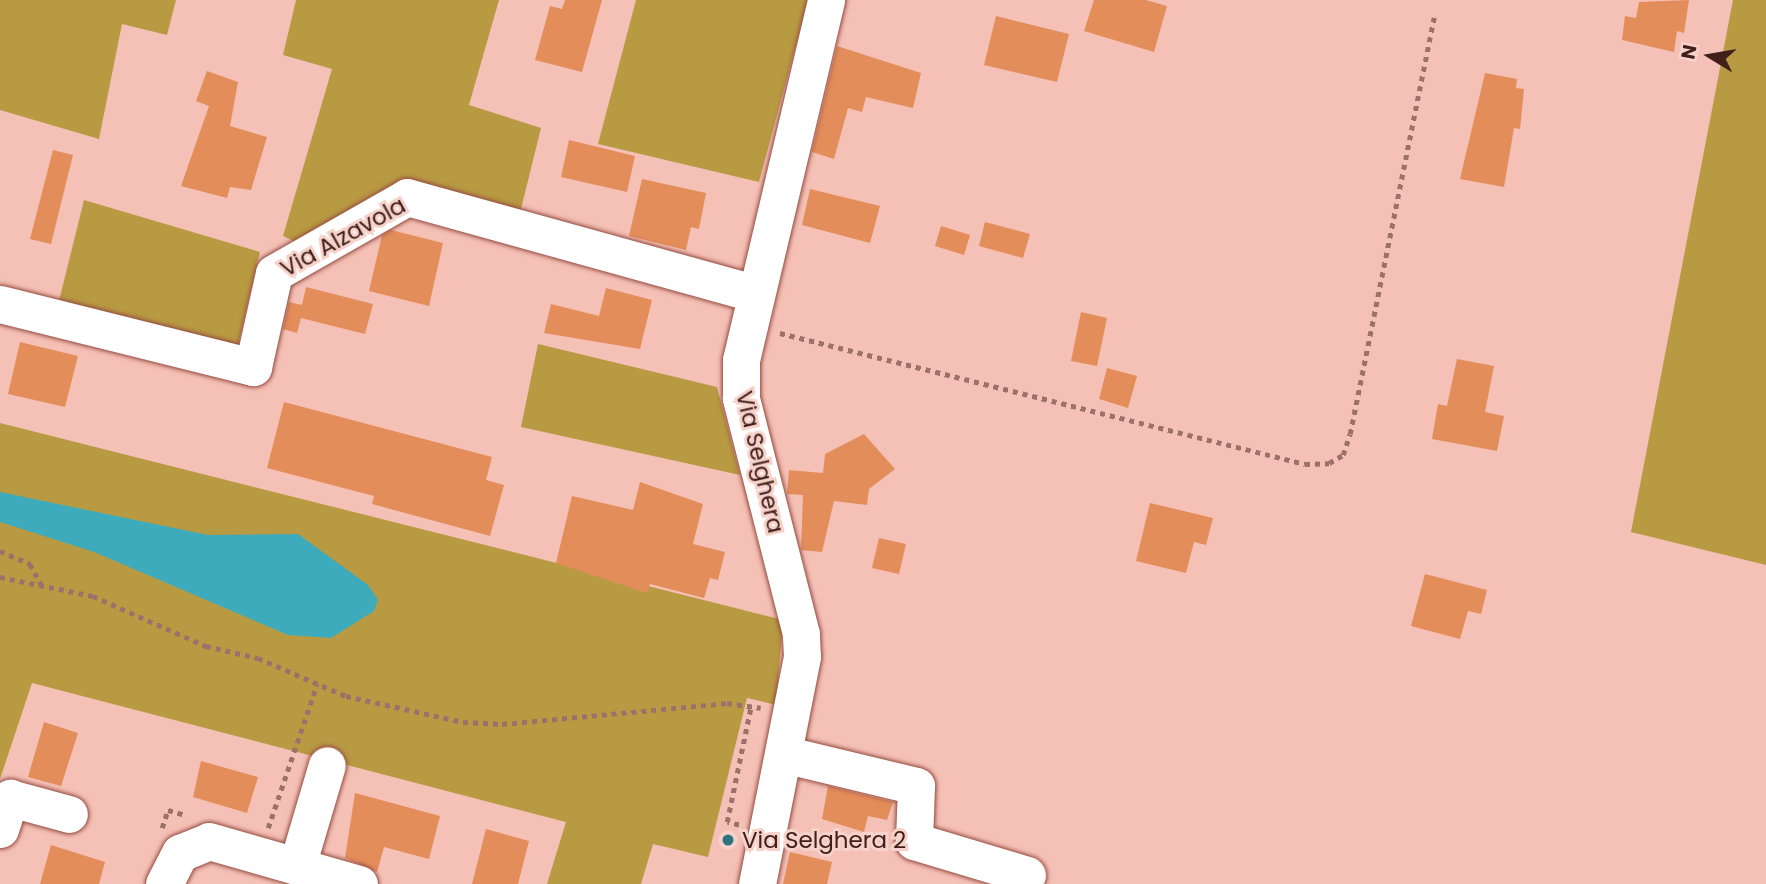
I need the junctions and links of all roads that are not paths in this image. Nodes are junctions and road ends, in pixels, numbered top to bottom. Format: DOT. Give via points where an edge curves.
graph roads {
  1 [pos="826,0"];
  2 [pos="0,304"];
  3 [pos="750,309"];
  4 [pos="783,754"];
  5 [pos="327,765"];
  6 [pos="69,814"];
  7 [pos="0,829"];
  8 [pos="297,866"];
  9 [pos="1027,875"];
  10 [pos="164,884"];
  11 [pos="359,884"];
  12 [pos="757,884"];
  1 -- 3 [label="street, Via Selghera"];
  2 -- 3 [label="street, Via Alzavola" via="253,367 274,272 407,197"];
  3 -- 4 [label="street, Via Selghera" via="741,398 801,634"];
  4 -- 9 [label="street" via="916,786 914,841"];
  4 -- 12 [label="street, Via Selghera"];
  5 -- 8 [label="street"];
  6 -- 7 [label="street" via="10,798"];
  8 -- 10 [label="street" via="209,841 180,853"];
  8 -- 11 [label="street"];
}
